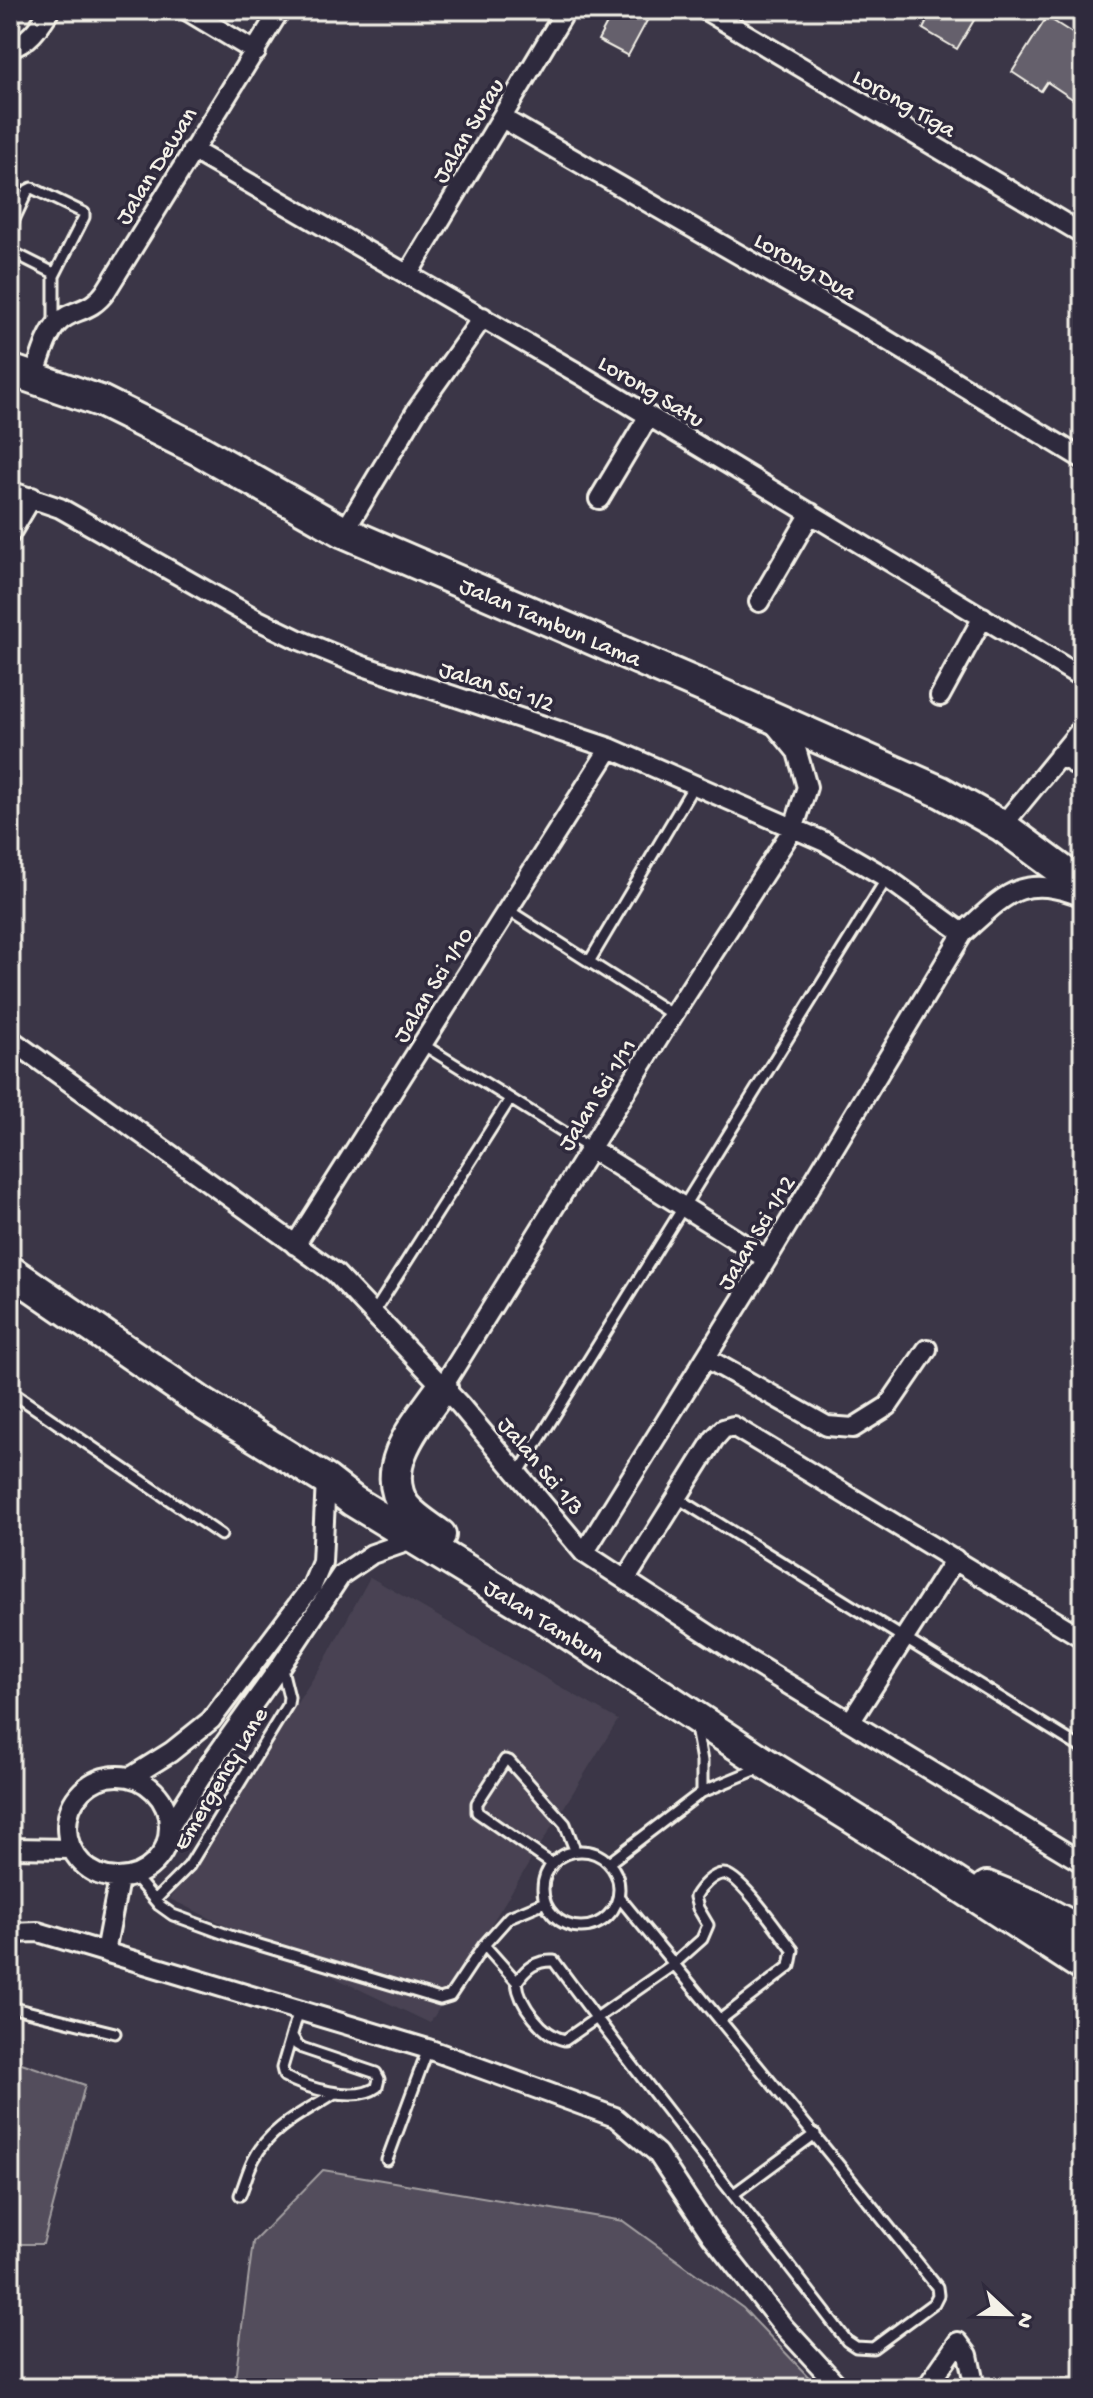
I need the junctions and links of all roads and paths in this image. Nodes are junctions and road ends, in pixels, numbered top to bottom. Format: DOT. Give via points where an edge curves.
graph roads {
  1 [pos="50,10"];
  2 [pos="186,10"];
  3 [pos="280,10"];
  4 [pos="566,10"];
  5 [pos="705,10"];
  6 [pos="1077,10"];
  7 [pos="1083,13"];
  8 [pos="10,48"];
  9 [pos="256,52"];
  10 [pos="502,118"];
  11 [pos="192,150"];
  12 [pos="10,228"];
  13 [pos="1083,234"];
  14 [pos="10,251"];
  15 [pos="408,274"];
  16 [pos="54,276"];
  17 [pos="483,317"];
  18 [pos="54,327"];
  19 [pos="22,374"];
  20 [pos="648,417"];
  21 [pos="1083,459"];
  22 [pos="10,491"];
  23 [pos="32,497"];
  24 [pos="599,499"];
  25 [pos="811,513"];
  26 [pos="344,532"];
  27 [pos="10,534"];
  28 [pos="759,602"];
  29 [pos="983,617"];
  30 [pos="1083,678"];
  31 [pos="940,696"];
  32 [pos="767,714"];
  33 [pos="1083,727"];
  34 [pos="610,748"];
  35 [pos="1059,755"];
  36 [pos="1083,769"];
  37 [pos="694,785"];
  38 [pos="794,827"];
  39 [pos="1012,834"];
  40 [pos="887,878"];
  41 [pos="1083,886"];
  42 [pos="1083,897"];
  43 [pos="508,909"];
  44 [pos="963,933"];
  45 [pos="589,962"];
  46 [pos="673,1015"];
  47 [pos="10,1039"];
  48 [pos="422,1044"];
  49 [pos="510,1099"];
  50 [pos="591,1149"];
  51 [pos="682,1206"];
  52 [pos="295,1245"];
  53 [pos="767,1259"];
  54 [pos="10,1271"];
  55 [pos="373,1314"];
  56 [pos="927,1349"];
  57 [pos="706,1358"];
  58 [pos="442,1388"];
  59 [pos="10,1391"];
  60 [pos="518,1474"];
  61 [pos="326,1480"];
  62 [pos="676,1497"];
  63 [pos="221,1535"];
  64 [pos="415,1539"];
  65 [pos="584,1553"];
  66 [pos="955,1559"];
  67 [pos="626,1579"];
  68 [pos="545,1618"];
  69 [pos="904,1638"];
  70 [pos="1083,1638"];
  71 [pos="281,1665"];
  72 [pos="692,1715"];
  73 [pos="851,1721"];
  74 [pos="1083,1749"];
  75 [pos="768,1765"];
  76 [pos="131,1777"];
  77 [pos="702,1792"];
  78 [pos="169,1828"];
  79 [pos="10,1848"];
  80 [pos="71,1849"];
  81 [pos="575,1850"];
  82 [pos="922,1861"];
  83 [pos="610,1862"];
  84 [pos="1083,1863"];
  85 [pos="552,1864"];
  86 [pos="126,1877"];
  87 [pos="619,1897"];
  88 [pos="155,1900"];
  89 [pos="545,1902"];
  90 [pos="10,1933"];
  91 [pos="1083,1933"];
  92 [pos="484,1945"];
  93 [pos="105,1952"];
  94 [pos="674,1964"];
  95 [pos="1083,1966"];
  96 [pos="517,1982"];
  97 [pos="10,2007"];
  98 [pos="300,2009"];
  99 [pos="595,2017"];
  100 [pos="720,2020"];
  101 [pos="115,2033"];
  102 [pos="292,2036"];
  103 [pos="428,2049"];
  104 [pos="333,2094"];
  105 [pos="815,2134"];
  106 [pos="387,2160"];
  107 [pos="735,2193"];
  108 [pos="240,2195"];
  109 [pos="840,2388"];
  110 [pos="926,2388"];
  111 [pos="975,2388"];
  1 -- 8 [label="street" via="30,37"];
  2 -- 9 [label="street"];
  3 -- 9 [label="street, Jalan Dewan"];
  4 -- 10 [label="street, Jalan Surau"];
  5 -- 13 [label="street, Lorong Tiga"];
  6 -- 7 [label="street"];
  9 -- 11 [label="street, Jalan Dewan"];
  10 -- 15 [label="street, Jalan Surau"];
  10 -- 21 [label="street, Lorong Dua"];
  11 -- 15 [label="street, Lorong Satu"];
  11 -- 18 [label="street, Jalan Dewan" via="99,300"];
  12 -- 16 [label="lane" via="32,188 84,213"];
  14 -- 16 [label="lane"];
  15 -- 17 [label="street, Lorong Satu"];
  16 -- 18 [label="lane"];
  17 -- 20 [label="street, Lorong Satu"];
  17 -- 26 [label="street" via="417,410"];
  18 -- 19 [label="street"];
  19 -- 26 [label="main road, Jalan Tambun Lama" via="100,401"];
  20 -- 24 [label="street"];
  20 -- 25 [label="street, Lorong Satu"];
  22 -- 23 [label="street, Jalan Sci 1/2"];
  23 -- 27 [label="street"];
  23 -- 34 [label="street, Jalan Sci 1/2" via="297,639"];
  25 -- 28 [label="street"];
  25 -- 29 [label="street, Lorong Satu"];
  26 -- 32 [label="main road, Jalan Tambun Lama"];
  29 -- 30 [label="street, Lorong Satu"];
  29 -- 31 [label="street"];
  32 -- 38 [label="street, Jalan Sci 1/11" via="797,752 807,787"];
  32 -- 39 [label="main road, Jalan Tambun Lama" via="941,792"];
  33 -- 35 [label="street"];
  34 -- 37 [label="street, Jalan Sci 1/2"];
  34 -- 43 [label="street, Jalan Sci 1/10"];
  35 -- 36 [label="street"];
  35 -- 39 [label="street"];
  37 -- 38 [label="street, Jalan Sci 1/2"];
  37 -- 45 [label="lane"];
  38 -- 40 [label="street, Jalan Sci 1/2"];
  38 -- 46 [label="street, Jalan Sci 1/11"];
  39 -- 41 [label="main road, Jalan Tambun Lama"];
  40 -- 44 [label="street, Jalan Sci 1/2"];
  40 -- 51 [label="lane"];
  42 -- 44 [label="street, Jalan Sci 1/12" via="1031,886 1004,897"];
  43 -- 45 [label="lane"];
  43 -- 48 [label="street, Jalan Sci 1/10"];
  44 -- 53 [label="street, Jalan Sci 1/12"];
  45 -- 46 [label="lane"];
  46 -- 50 [label="street, Jalan Sci 1/11"];
  47 -- 52 [label="street, Jalan Sci 1/3"];
  48 -- 49 [label="lane"];
  48 -- 52 [label="street, Jalan Sci 1/10"];
  49 -- 50 [label="lane"];
  49 -- 55 [label="lane"];
  50 -- 51 [label="street"];
  50 -- 58 [label="street, Jalan Sci 1/11"];
  51 -- 53 [label="street"];
  51 -- 60 [label="lane"];
  52 -- 55 [label="street, Jalan Sci 1/3" via="335,1273"];
  53 -- 57 [label="street, Jalan Sci 1/12"];
  54 -- 61 [label="main road, Jalan Tambun"];
  55 -- 58 [label="street, Jalan Sci 1/3"];
  56 -- 57 [label="street" via="888,1406 853,1428 827,1426"];
  57 -- 65 [label="street, Jalan Sci 1/12"];
  58 -- 60 [label="street, Jalan Sci 1/3"];
  58 -- 68 [label="main road" via="396,1462 397,1492 407,1510 496,1574"];
  59 -- 63 [label="lane"];
  60 -- 65 [label="street, Jalan Sci 1/3"];
  61 -- 64 [label="main road, Jalan Tambun"];
  61 -- 76 [label="street" via="322,1562 312,1586 211,1720"];
  62 -- 66 [label="street" via="714,1439 733,1426"];
  62 -- 67 [label="street"];
  62 -- 69 [label="lane"];
  64 -- 68 [label="main road, Jalan Tambun"];
  64 -- 71 [label="street" via="372,1554 341,1575"];
  65 -- 67 [label="street, Jalan Sci 1/3"];
  66 -- 69 [label="street"];
  66 -- 70 [label="street"];
  67 -- 73 [label="street, Jalan Sci 1/3"];
  68 -- 72 [label="main road, Jalan Tambun"];
  69 -- 73 [label="street"];
  69 -- 74 [label="lane"];
  71 -- 78 [label="street"];
  71 -- 88 [label="lane, Emergency Lane" via="288,1704 189,1866"];
  72 -- 75 [label="main road, Jalan Tambun"];
  72 -- 77 [label="lane"];
  73 -- 84 [label="street, Jalan Sci 1/3"];
  75 -- 77 [label="lane"];
  75 -- 82 [label="main road, Jalan Tambun"];
  76 -- 78 [label="street" via="159,1796"];
  76 -- 80 [label="street" via="99,1779 79,1794 68,1817"];
  77 -- 83 [label="lane"];
  78 -- 86 [label="street" via="159,1857 148,1869"];
  79 -- 80 [label="street"];
  80 -- 86 [label="street" via="91,1871"];
  81 -- 83 [label="lane" via="594,1852"];
  81 -- 85 [label="lane"];
  81 -- 85 [label="lane" via="565,1824 505,1760 477,1803 477,1812"];
  82 -- 91 [label="main road" via="1034,1906"];
  82 -- 95 [label="main road, Jalan Tambun"];
  83 -- 87 [label="lane" via="619,1878"];
  85 -- 89 [label="lane" via="544,1881"];
  86 -- 88 [label="lane"];
  86 -- 93 [label="street"];
  87 -- 89 [label="lane" via="604,1920 587,1927 560,1921"];
  87 -- 94 [label="lane"];
  88 -- 92 [label="lane" via="173,1915 233,1937 440,1999 450,1996"];
  89 -- 92 [label="lane" via="513,1914"];
  90 -- 93 [label="street" via="38,1932"];
  92 -- 96 [label="lane"];
  93 -- 98 [label="street"];
  94 -- 99 [label="lane"];
  94 -- 100 [label="lane"];
  94 -- 100 [label="lane" via="708,1929 695,1897 701,1887 719,1874 732,1877 793,1950 793,1960"];
  96 -- 99 [label="lane" via="541,1960 554,1961"];
  96 -- 99 [label="lane" via="541,2027 554,2038 565,2040"];
  97 -- 101 [label="lane"];
  98 -- 102 [label="lane"];
  98 -- 103 [label="street"];
  99 -- 107 [label="lane"];
  100 -- 105 [label="lane"];
  102 -- 104 [label="lane" via="284,2076"];
  102 -- 104 [label="lane" via="302,2048 371,2070 379,2079 370,2092"];
  103 -- 106 [label="lane"];
  103 -- 109 [label="street" via="615,2117 633,2130 657,2153 712,2236 783,2326"];
  104 -- 108 [label="lane" via="267,2140"];
  105 -- 107 [label="lane"];
  105 -- 107 [label="lane" via="937,2287 934,2303 917,2317 873,2348 847,2341"];
  110 -- 111 [label="street" via="958,2342 968,2355"];
}
